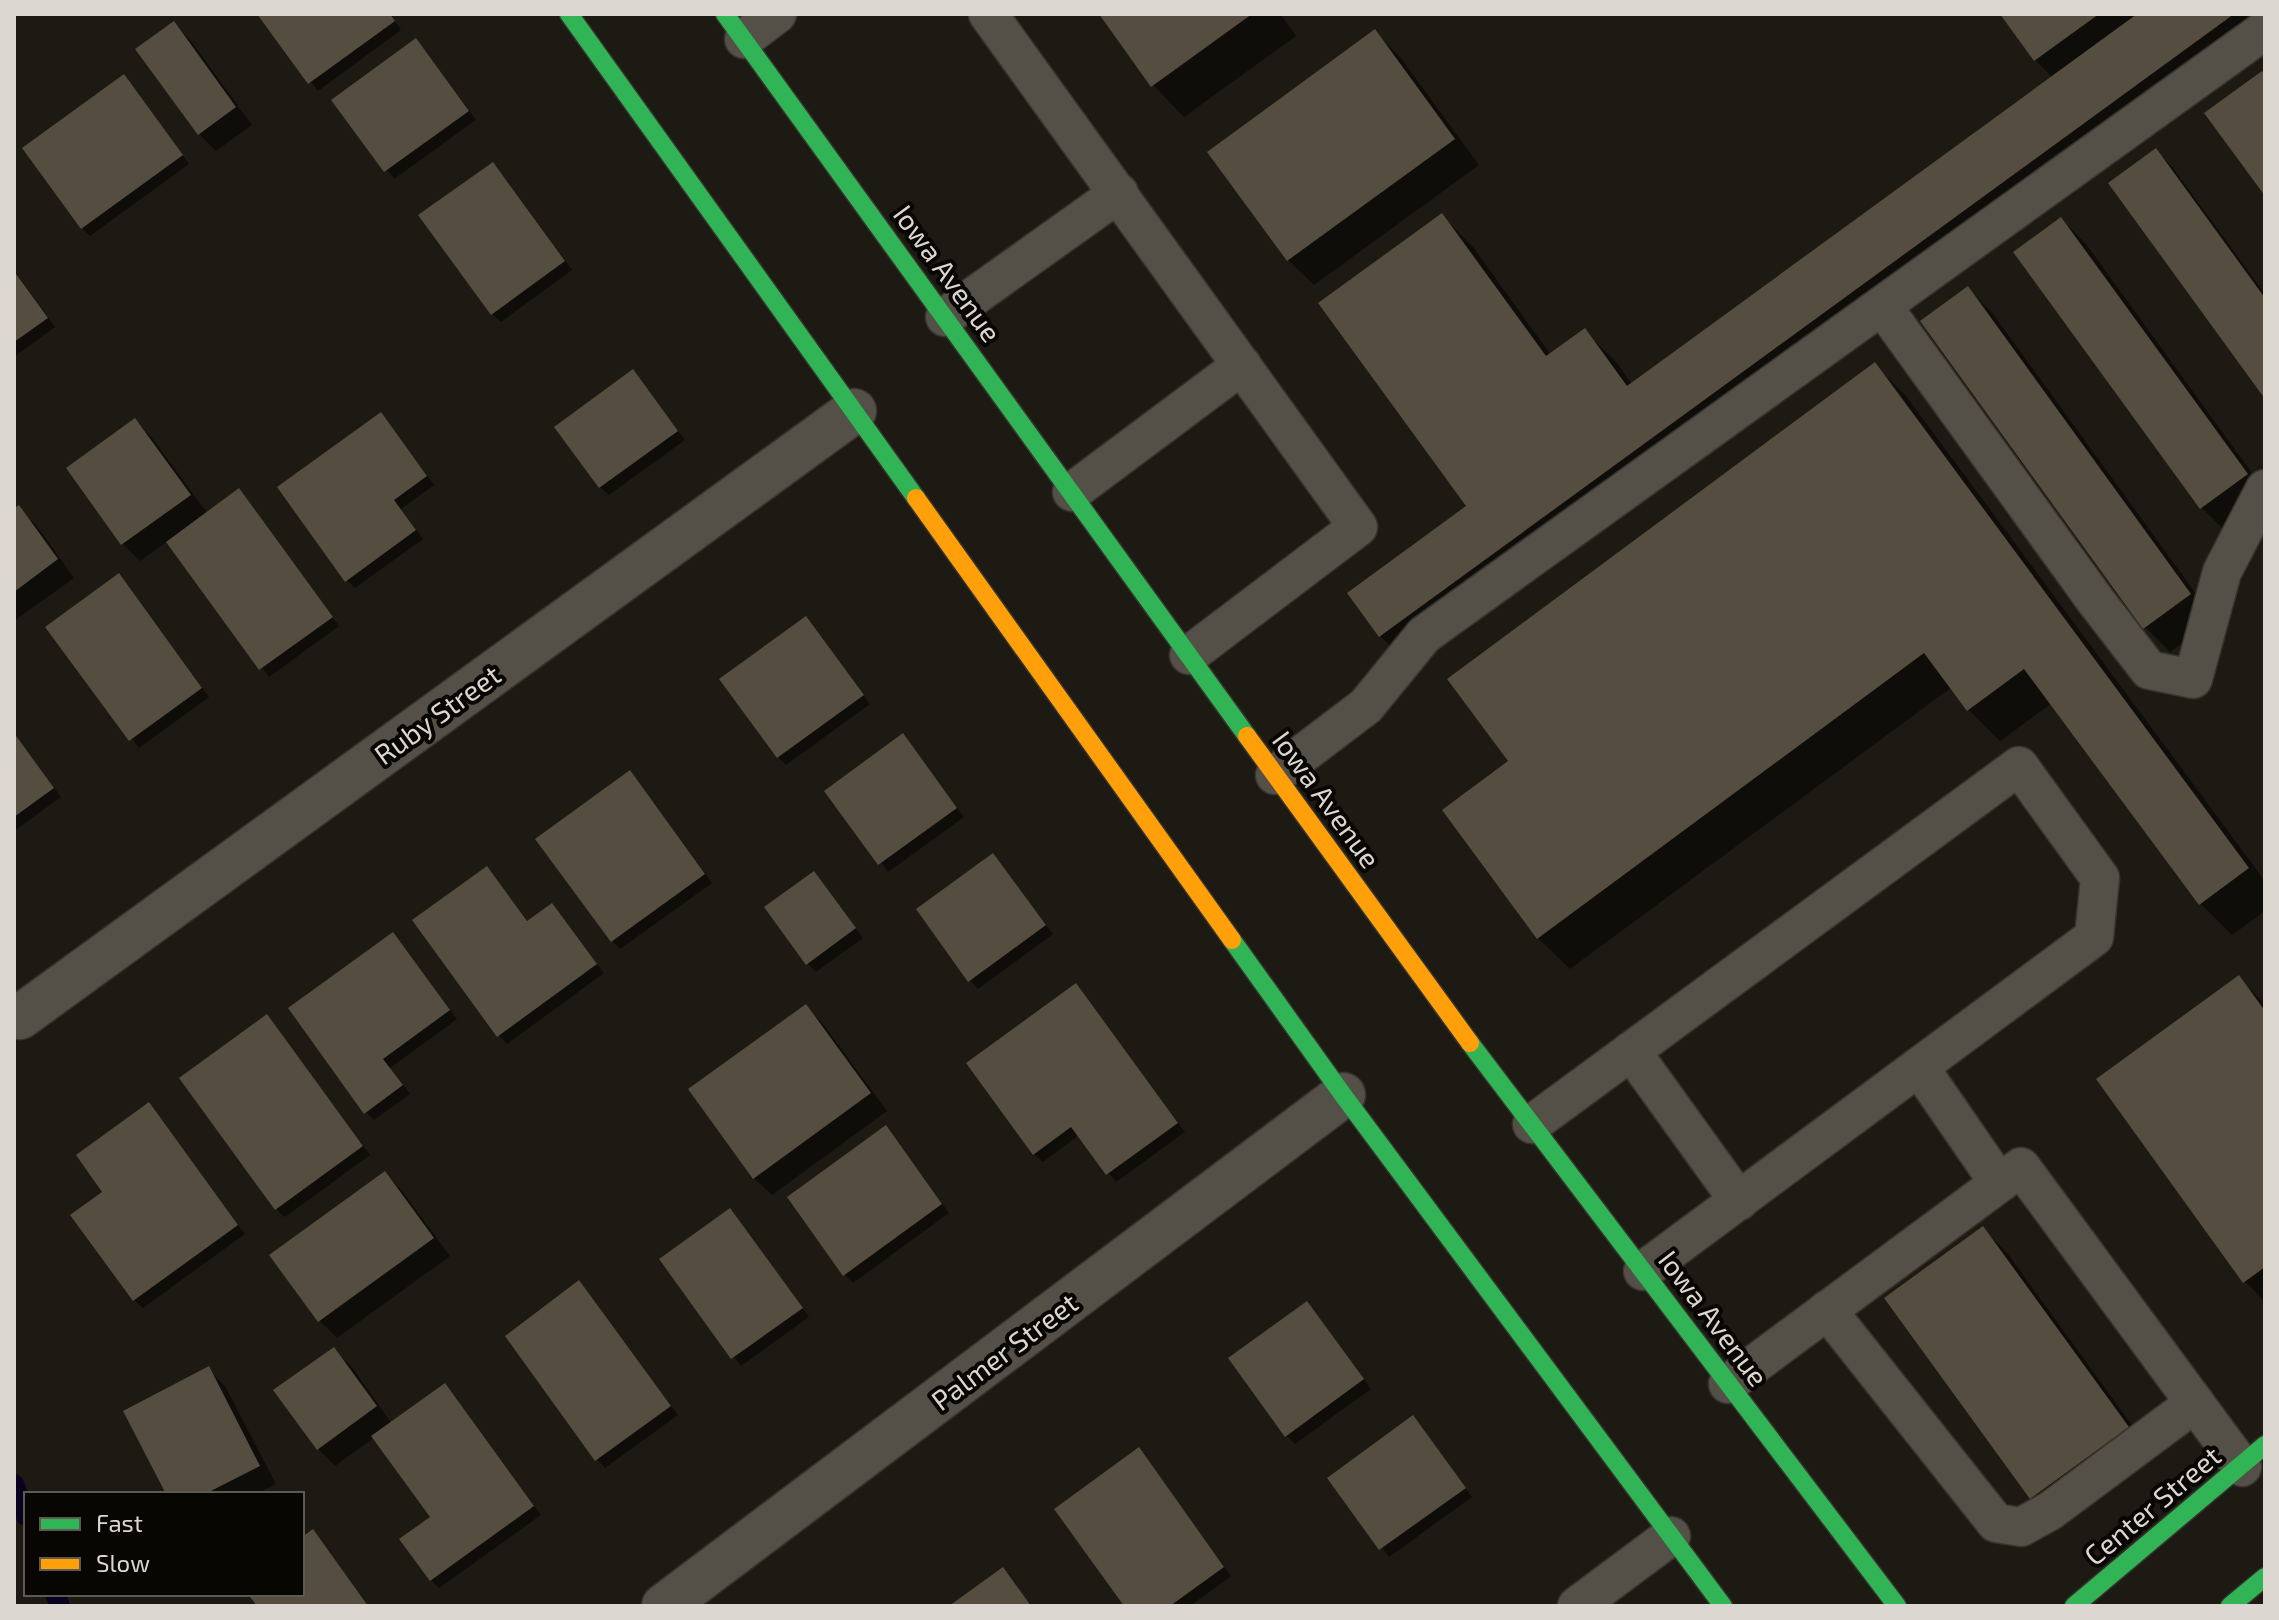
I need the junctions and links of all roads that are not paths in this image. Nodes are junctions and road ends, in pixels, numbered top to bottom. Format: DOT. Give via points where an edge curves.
graph roads {
  1 [pos="569,14"];
  2 [pos="777,14"];
  3 [pos="988,14"];
  4 [pos="734,26"];
  5 [pos="2265,30"];
  6 [pos="1119,193"];
  7 [pos="1883,307"];
  8 [pos="945,317"];
  9 [pos="1242,365"];
  10 [pos="854,411"];
  11 [pos="2265,489"];
  12 [pos="1072,492"];
  13 [pos="1189,655"];
  14 [pos="1275,775"];
  15 [pos="20,1017"];
  16 [pos="1631,1051"];
  17 [pos="1919,1067"];
  18 [pos="1343,1095"];
  19 [pos="1532,1124"];
  20 [pos="1999,1183"];
  21 [pos="1739,1201"];
  22 [pos="1643,1271"];
  23 [pos="1827,1310"];
  24 [pos="1728,1384"];
  25 [pos="2195,1403"];
  26 [pos="2253,1456"];
  27 [pos="1671,1536"];
  28 [pos="2265,1577"];
  29 [pos="664,1606"];
  30 [pos="1577,1606"];
  31 [pos="1723,1606"];
  32 [pos="1897,1606"];
  33 [pos="2074,1606"];
  34 [pos="2230,1606"];
  1 -- 10 [label="main road"];
  2 -- 4 [label="lane"];
  3 -- 6 [label="lane"];
  4 -- 8 [label="main road, Iowa Avenue"];
  5 -- 7 [label="lane"];
  6 -- 8 [label="lane"];
  6 -- 9 [label="lane"];
  7 -- 11 [label="lane" via="2149,670 2193,679 2222,572"];
  7 -- 14 [label="lane" via="1424,635 1366,706"];
  8 -- 12 [label="main road, Iowa Avenue"];
  9 -- 12 [label="lane"];
  9 -- 13 [label="lane" via="1358,527"];
  10 -- 15 [label="street, Ruby Street"];
  10 -- 18 [label="main road"];
  12 -- 13 [label="main road, Iowa Avenue"];
  13 -- 14 [label="main road, Iowa Avenue"];
  14 -- 19 [label="main road, Iowa Avenue"];
  16 -- 17 [label="lane" via="2019,766 2100,878 2094,937"];
  16 -- 19 [label="lane"];
  16 -- 21 [label="lane"];
  17 -- 20 [label="lane"];
  17 -- 21 [label="lane"];
  18 -- 27 [label="main road"];
  18 -- 29 [label="street, Palmer Street"];
  19 -- 22 [label="main road, Iowa Avenue"];
  20 -- 23 [label="lane"];
  20 -- 25 [label="lane" via="2021,1167"];
  21 -- 22 [label="lane"];
  22 -- 24 [label="main road, Iowa Avenue"];
  23 -- 24 [label="lane"];
  23 -- 25 [label="lane" via="1996,1523 2021,1527 2050,1511"];
  24 -- 32 [label="main road, Iowa Avenue"];
  25 -- 26 [label="lane"];
  26 -- 33 [label="main road, Center Street"];
  27 -- 30 [label="lane"];
  27 -- 31 [label="main road"];
  28 -- 34 [label="main road"];
}
